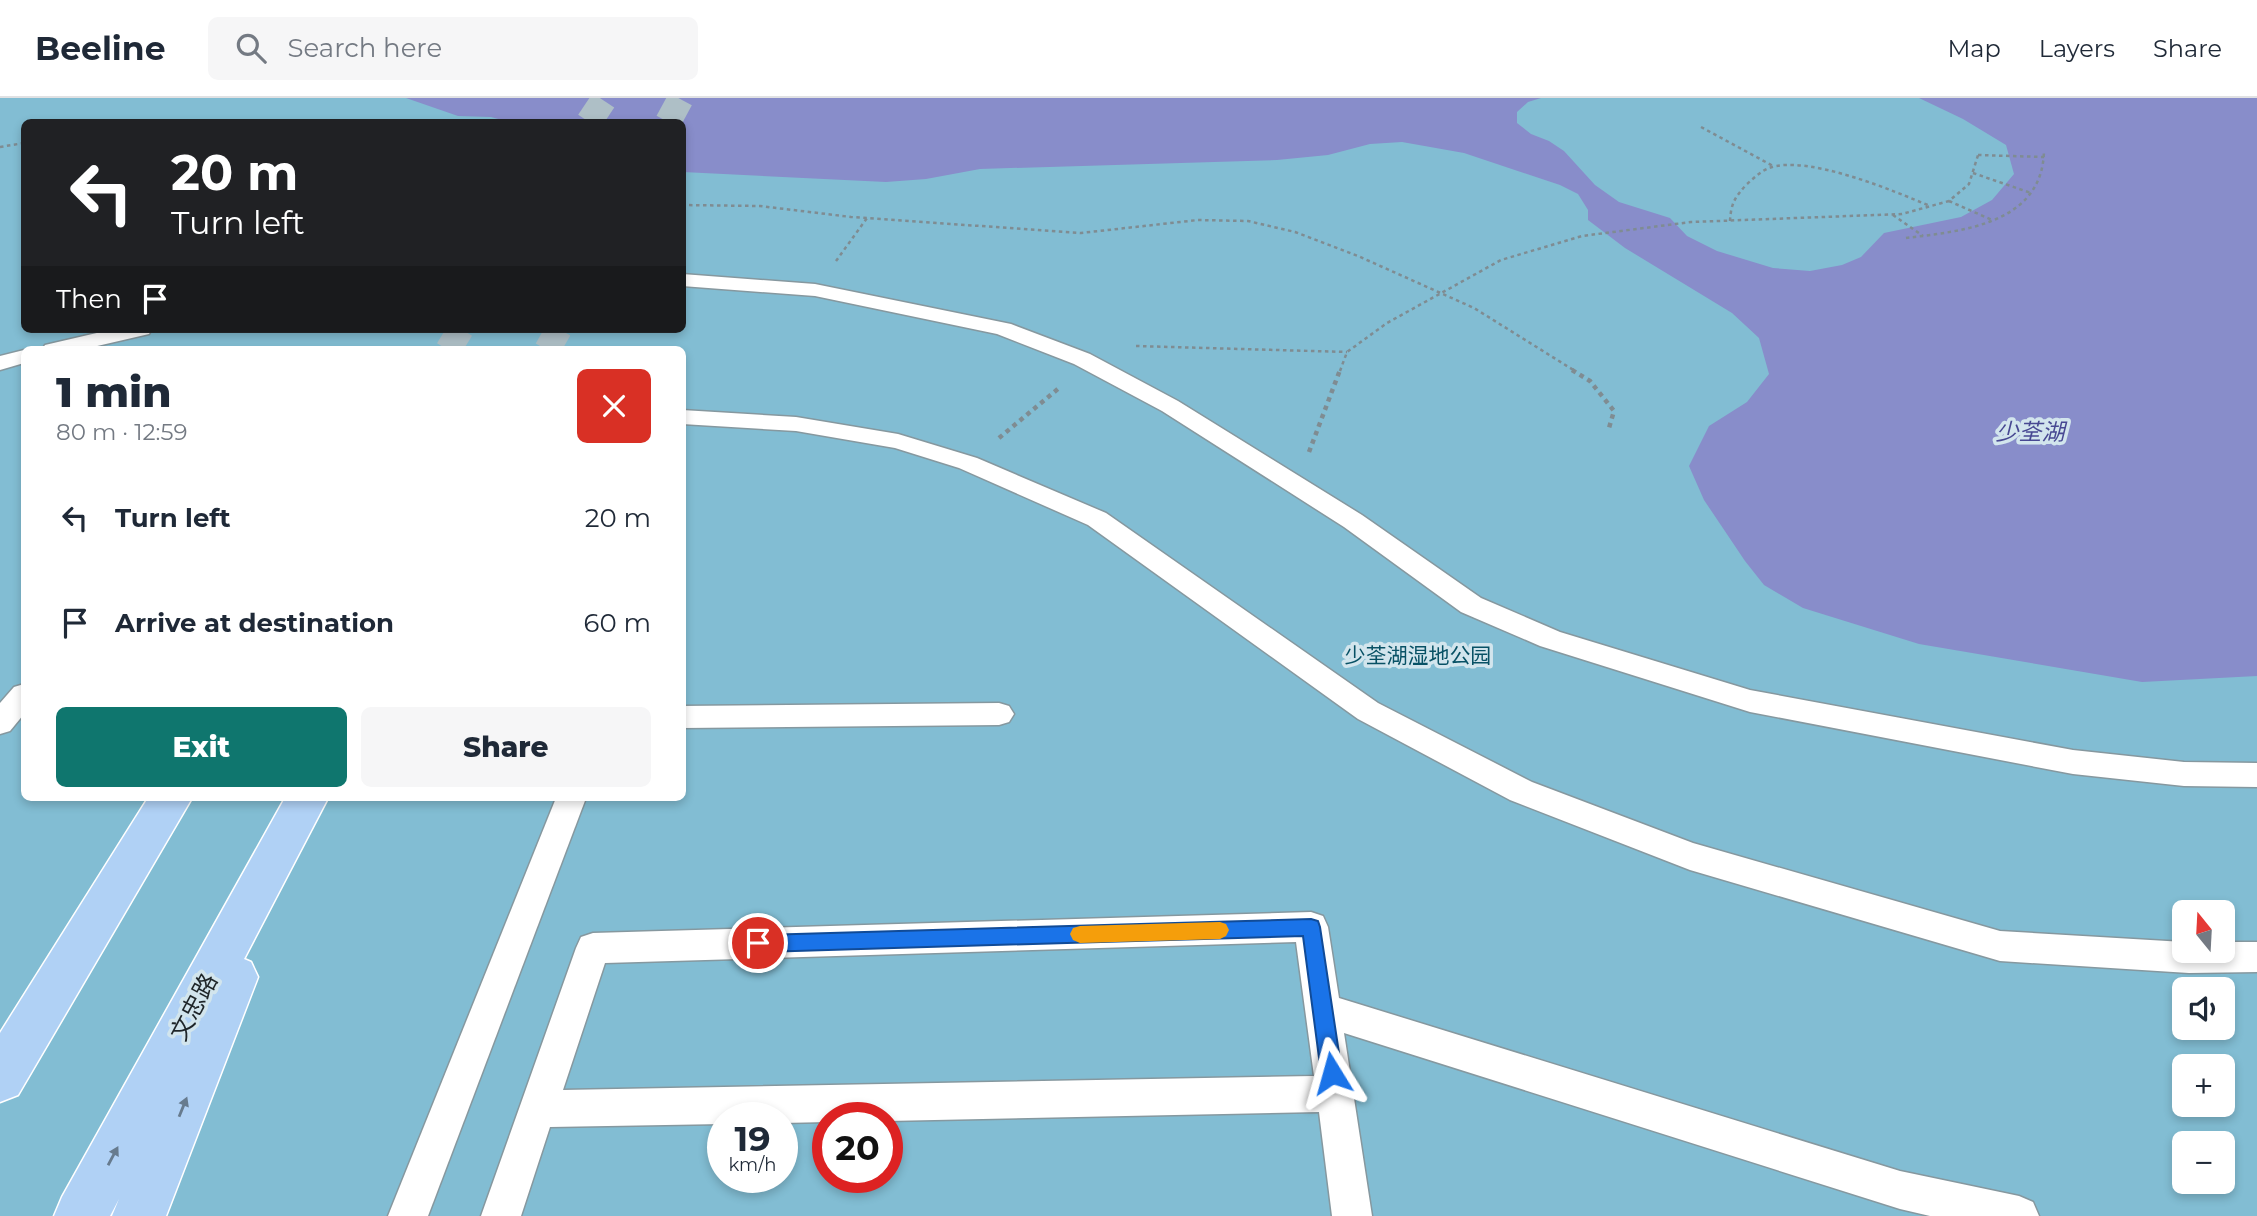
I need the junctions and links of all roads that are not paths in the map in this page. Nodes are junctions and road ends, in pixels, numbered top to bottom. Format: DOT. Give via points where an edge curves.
graph roads {
  1 [pos="686,280"];
  2 [pos="124,333"];
  3 [pos="70,346"];
  4 [pos="21,358"];
  5 [pos="0,363"];
  6 [pos="686,416"];
  7 [pos="21,698"];
  8 [pos="999,714"];
  9 [pos="686,717"];
  10 [pos="0,723"];
  11 [pos="2257,775"];
  12 [pos="169,801"];
  13 [pos="569,801"];
  14 [pos="302,807"];
  15 [pos="146,840"];
  16 [pos="2257,957"];
  17 [pos="1323,1010"];
  18 [pos="0,1026"];
  19 [pos="0,1079"];
  20 [pos="1334,1094"];
  21 [pos="538,1110"];
  22 [pos="81,1216"];
  23 [pos="139,1216"];
  24 [pos="408,1216"];
  25 [pos="501,1216"];
  26 [pos="1352,1216"];
  27 [pos="2019,1216"];
  1 -- 11 [label="lane" via="815,290 1003,329 1090,363 1170,406 1353,521 1471,606 1550,639 1750,701 2073,762 2184,774"];
  2 -- 3 [label="lane"];
  4 -- 5 [label="lane"];
  6 -- 16 [label="lane" via="809,426 898,441 968,463 1097,519 1368,711 1521,791 1690,856 2000,946 2189,958"];
  7 -- 10 [label="lane"];
  8 -- 9 [label="lane"];
  12 -- 15 [label="highway"];
  13 -- 24 [label="lane"];
  22 -- 14 [label="highway, 文忠路, one-way"];
  23 -- 14 [label="highway, one-way"];
  15 -- 18 [label="highway"];
  15 -- 19 [label="highway"];
  17 -- 20 [label="lane"];
  17 -- 21 [label="lane" via="1311,927 593,948"];
  17 -- 27 [label="lane" via="1899,1190"];
  20 -- 21 [label="lane"];
  20 -- 26 [label="lane"];
  21 -- 25 [label="lane"];
}
